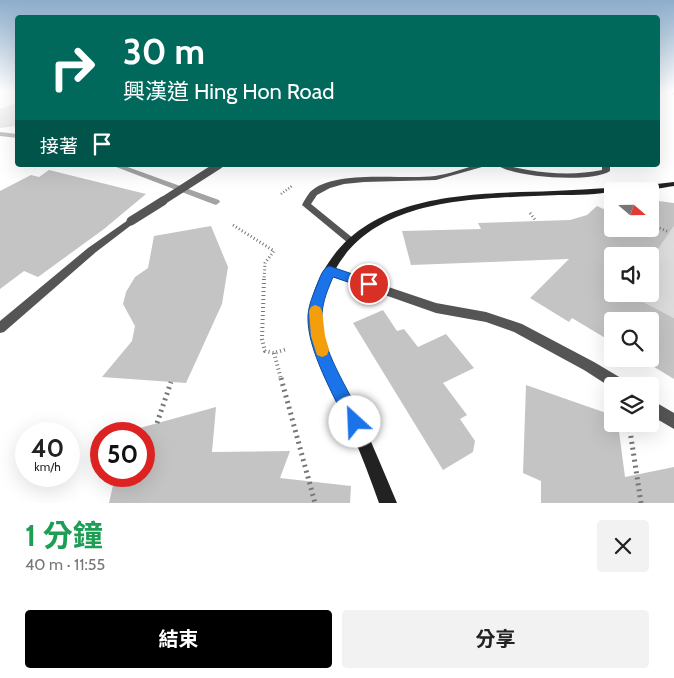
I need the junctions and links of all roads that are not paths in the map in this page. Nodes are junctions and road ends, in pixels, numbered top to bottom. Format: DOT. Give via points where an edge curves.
graph roads {
  1 [pos="216,167"];
  2 [pos="477,167"];
  3 [pos="508,167"];
  4 [pos="606,167"];
  5 [pos="674,184"];
  6 [pos="351,241"];
  7 [pos="329,271"];
  8 [pos="0,328"];
  9 [pos="607,377"];
  10 [pos="659,412"];
  11 [pos="674,422"];
  12 [pos="388,503"];
  1 -- 8 [label="street, bridge" via="92,250"];
  2 -- 6 [label="street" via="435,178 357,180 318,188 308,196 306,205"];
  3 -- 4 [label="street" via="553,174 599,173 606,171"];
  5 -- 6 [label="main road" via="481,197 430,204 393,214"];
  6 -- 7 [label="main road"];
  7 -- 9 [label="street" via="436,308 486,317 518,328"];
  7 -- 12 [label="main road" via="317,300 318,336"];
  10 -- 11 [label="street"];
}
